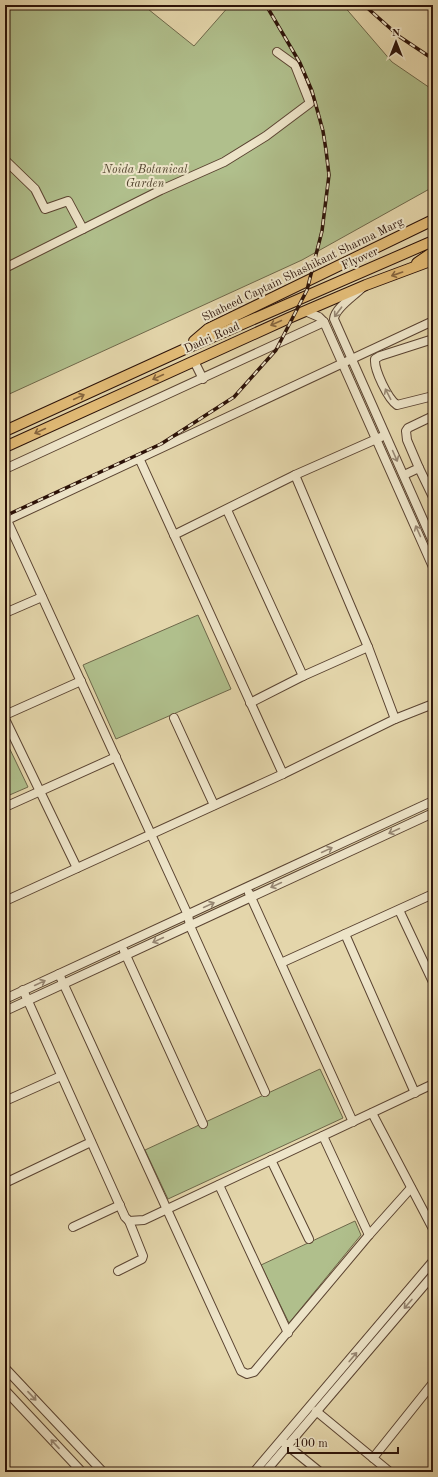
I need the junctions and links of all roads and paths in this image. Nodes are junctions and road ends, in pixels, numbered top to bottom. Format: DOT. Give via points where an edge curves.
graph roads {
  1 [pos="277,52"];
  2 [pos="5,160"];
  3 [pos="433,220"];
  4 [pos="83,229"];
  5 [pos="433,241"];
  6 [pos="433,252"];
  7 [pos="433,260"];
  8 [pos="5,268"];
  9 [pos="411,268"];
  10 [pos="366,284"];
  11 [pos="305,311"];
  12 [pos="433,321"];
  13 [pos="324,322"];
  14 [pos="433,339"];
  15 [pos="187,348"];
  16 [pos="352,359"];
  17 [pos="194,361"];
  18 [pos="344,363"];
  19 [pos="203,379"];
  20 [pos="433,396"];
  21 [pos="433,416"];
  22 [pos="5,431"];
  23 [pos="386,435"];
  24 [pos="377,439"];
  25 [pos="5,447"];
  26 [pos="139,458"];
  27 [pos="419,468"];
  28 [pos="5,469"];
  29 [pos="295,475"];
  30 [pos="404,475"];
  31 [pos="433,497"];
  32 [pos="227,510"];
  33 [pos="6,519"];
  34 [pos="174,535"];
  35 [pos="433,542"];
  36 [pos="433,567"];
  37 [pos="42,597"];
  38 [pos="5,613"];
  39 [pos="368,647"];
  40 [pos="304,676"];
  41 [pos="81,681"];
  42 [pos="250,703"];
  43 [pos="433,704"];
  44 [pos="5,715"];
  45 [pos="174,718"];
  46 [pos="5,719"];
  47 [pos="395,720"];
  48 [pos="116,757"];
  49 [pos="283,774"];
  50 [pos="40,792"];
  51 [pos="433,801"];
  52 [pos="214,805"];
  53 [pos="425,805"];
  54 [pos="5,807"];
  55 [pos="432,816"];
  56 [pos="151,834"];
  57 [pos="77,868"];
  58 [pos="247,888"];
  59 [pos="433,894"];
  60 [pos="251,896"];
  61 [pos="5,901"];
  62 [pos="399,910"];
  63 [pos="188,915"];
  64 [pos="190,926"];
  65 [pos="345,934"];
  66 [pos="122,945"];
  67 [pos="126,955"];
  68 [pos="281,963"];
  69 [pos="59,974"];
  70 [pos="433,982"];
  71 [pos="64,984"];
  72 [pos="23,990"];
  73 [pos="5,999"];
  74 [pos="28,1001"];
  75 [pos="5,1011"];
  76 [pos="62,1076"];
  77 [pos="433,1084"];
  78 [pos="265,1092"];
  79 [pos="415,1093"];
  80 [pos="5,1102"];
  81 [pos="372,1113"];
  82 [pos="353,1122"];
  83 [pos="203,1124"];
  84 [pos="323,1136"];
  85 [pos="92,1142"];
  86 [pos="271,1160"];
  87 [pos="5,1183"];
  88 [pos="219,1185"];
  89 [pos="411,1188"];
  90 [pos="120,1205"];
  91 [pos="168,1209"];
  92 [pos="129,1221"];
  93 [pos="74,1227"];
  94 [pos="433,1229"];
  95 [pos="369,1235"];
  96 [pos="308,1239"];
  97 [pos="433,1261"];
  98 [pos="118,1271"];
  99 [pos="433,1275"];
  100 [pos="288,1333"];
  101 [pos="5,1368"];
  102 [pos="431,1389"];
  103 [pos="5,1390"];
  104 [pos="316,1411"];
  105 [pos="284,1443"];
  106 [pos="373,1458"];
  107 [pos="82,1472"];
  108 [pos="103,1472"];
  109 [pos="254,1472"];
  110 [pos="265,1472"];
  111 [pos="320,1472"];
  112 [pos="390,1472"];
  1 -- 4 [label="street" via="295,65 310,103 266,136 224,162"];
  2 -- 4 [label="street" via="35,189 45,209 68,201"];
  3 -- 15 [label="main road, Shaheed Captain Shashikant Sharma Marg" via="208,329"];
  4 -- 8 [label="street"];
  5 -- 15 [label="main road, Flyover"];
  6 -- 9 [label="main road"];
  7 -- 9 [label="main road, Dadri Road"];
  9 -- 10 [label="main road, Dadri Road, one-way"];
  10 -- 11 [label="main road, Dadri Road"];
  10 -- 16 [label="street, one-way" via="334,317"];
  11 -- 13 [label="street"];
  11 -- 17 [label="main road, Dadri Road, one-way"];
  12 -- 16 [label="street"];
  13 -- 18 [label="street"];
  13 -- 19 [label="street"];
  20 -- 14 [label="street, one-way" via="397,405 392,402 374,365 375,359 380,356"];
  22 -- 15 [label="main road, Dadri Road, one-way"];
  16 -- 18 [label="street"];
  16 -- 23 [label="street"];
  17 -- 19 [label="street"];
  17 -- 25 [label="main road, Dadri Road, one-way"];
  18 -- 24 [label="street"];
  18 -- 26 [label="street"];
  19 -- 28 [label="street"];
  21 -- 27 [label="street" via="406,431 407,440"];
  23 -- 24 [label="street"];
  23 -- 30 [label="street, one-way"];
  24 -- 29 [label="street"];
  36 -- 24 [label="street, one-way"];
  26 -- 33 [label="street"];
  26 -- 34 [label="street"];
  27 -- 30 [label="street"];
  27 -- 31 [label="street"];
  29 -- 32 [label="street"];
  29 -- 39 [label="street"];
  30 -- 35 [label="street"];
  32 -- 34 [label="street"];
  32 -- 40 [label="street"];
  33 -- 37 [label="street"];
  34 -- 42 [label="street"];
  37 -- 38 [label="street"];
  37 -- 41 [label="street"];
  39 -- 40 [label="street"];
  39 -- 47 [label="street"];
  40 -- 42 [label="street"];
  41 -- 44 [label="street"];
  41 -- 48 [label="street"];
  42 -- 49 [label="street"];
  43 -- 47 [label="street"];
  45 -- 52 [label="street"];
  46 -- 50 [label="street"];
  47 -- 49 [label="street"];
  48 -- 50 [label="street"];
  48 -- 56 [label="street"];
  49 -- 52 [label="street"];
  50 -- 54 [label="street"];
  50 -- 57 [label="street"];
  51 -- 53 [label="street"];
  52 -- 56 [label="street"];
  53 -- 55 [label="street"];
  58 -- 53 [label="street, one-way"];
  55 -- 60 [label="street, one-way"];
  56 -- 57 [label="street"];
  56 -- 63 [label="street"];
  57 -- 61 [label="street"];
  58 -- 60 [label="street"];
  63 -- 58 [label="street, one-way"];
  59 -- 62 [label="street"];
  60 -- 64 [label="street"];
  60 -- 68 [label="street"];
  62 -- 65 [label="street"];
  62 -- 70 [label="street"];
  63 -- 64 [label="street"];
  63 -- 66 [label="street"];
  64 -- 67 [label="street, one-way"];
  64 -- 78 [label="street"];
  65 -- 68 [label="street"];
  65 -- 79 [label="street"];
  66 -- 67 [label="street"];
  66 -- 69 [label="street"];
  67 -- 71 [label="street"];
  67 -- 83 [label="street"];
  68 -- 82 [label="street"];
  69 -- 71 [label="street"];
  72 -- 69 [label="street, one-way"];
  71 -- 74 [label="street"];
  71 -- 91 [label="street"];
  72 -- 73 [label="street"];
  72 -- 74 [label="street"];
  74 -- 75 [label="street"];
  74 -- 76 [label="street"];
  76 -- 80 [label="street"];
  76 -- 85 [label="street"];
  77 -- 79 [label="street"];
  79 -- 81 [label="street"];
  81 -- 82 [label="street"];
  81 -- 89 [label="street"];
  82 -- 84 [label="street"];
  84 -- 86 [label="street"];
  84 -- 95 [label="street"];
  85 -- 87 [label="street"];
  85 -- 90 [label="street"];
  86 -- 88 [label="street"];
  86 -- 96 [label="street"];
  88 -- 91 [label="street"];
  88 -- 100 [label="street"];
  89 -- 94 [label="street"];
  89 -- 95 [label="street"];
  90 -- 92 [label="street"];
  90 -- 93 [label="street"];
  91 -- 92 [label="street" via="144,1220"];
  91 -- 100 [label="street" via="241,1371 247,1374 254,1372"];
  92 -- 98 [label="street" via="143,1256 142,1259"];
  95 -- 100 [label="street"];
  105 -- 97 [label="street, one-way"];
  99 -- 104 [label="street, one-way"];
  101 -- 108 [label="street, one-way"];
  102 -- 106 [label="street"];
  107 -- 103 [label="street, one-way"];
  104 -- 105 [label="street"];
  104 -- 106 [label="street"];
  105 -- 109 [label="street"];
  105 -- 110 [label="street"];
  105 -- 111 [label="street"];
  106 -- 112 [label="street"];
}
